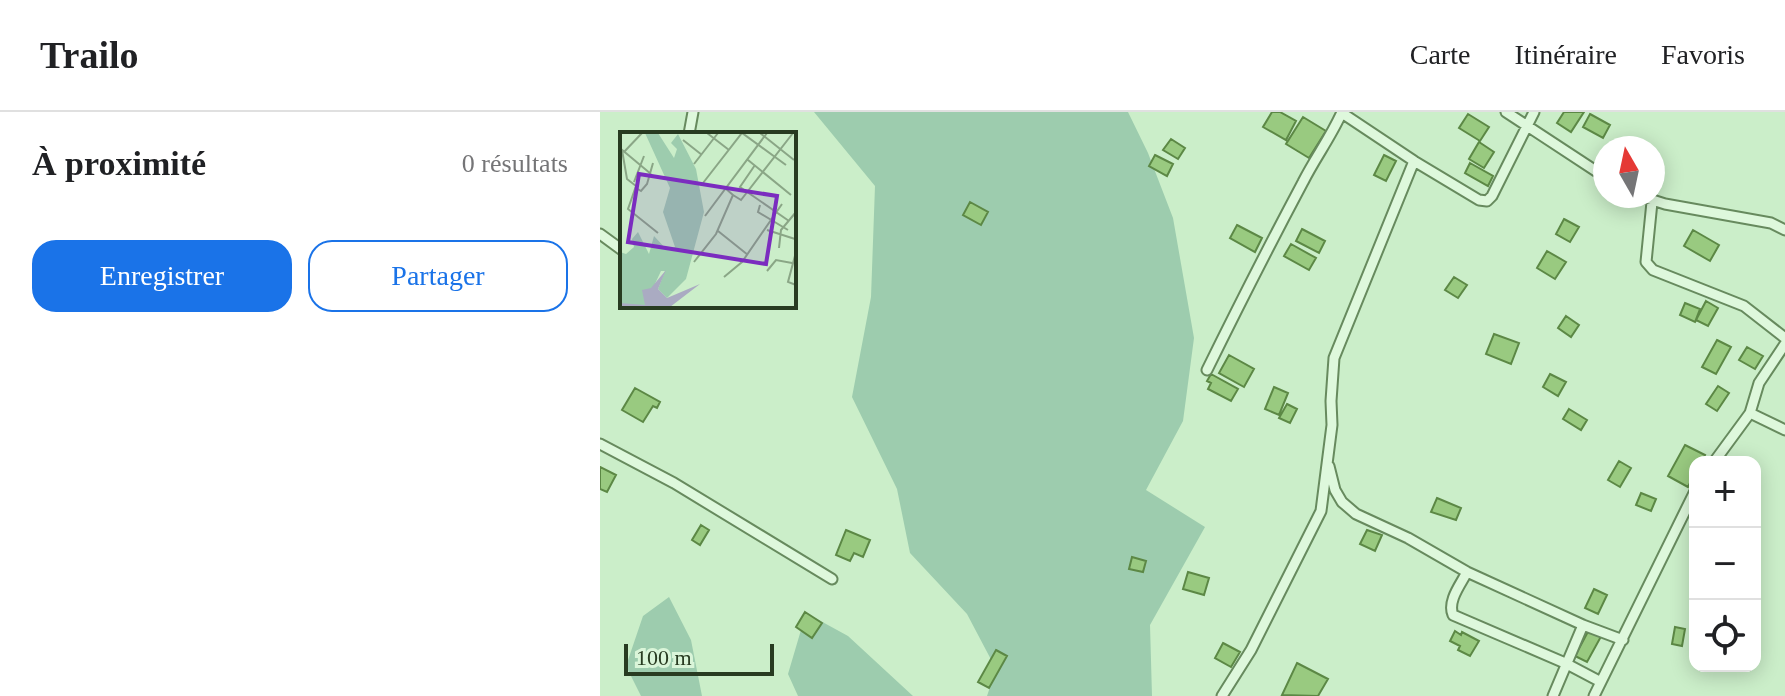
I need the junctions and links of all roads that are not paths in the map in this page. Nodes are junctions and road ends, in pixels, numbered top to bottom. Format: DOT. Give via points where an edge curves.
graph roads {
  1 [pos="693,112"];
  2 [pos="1342,112"];
  3 [pos="1506,112"];
  4 [pos="1534,112"];
  5 [pos="1527,125"];
  6 [pos="689,132"];
  7 [pos="1414,161"];
  8 [pos="1593,169"];
  9 [pos="1665,204"];
  10 [pos="1651,208"];
  11 [pos="1785,230"];
  12 [pos="600,234"];
  13 [pos="620,249"];
  14 [pos="1785,341"];
  15 [pos="1207,370"];
  16 [pos="1750,413"];
  17 [pos="1785,430"];
  18 [pos="600,444"];
  19 [pos="1718,456"];
  20 [pos="1327,458"];
  21 [pos="1689,503"];
  22 [pos="1467,572"];
  23 [pos="832,579"];
  24 [pos="1583,625"];
  25 [pos="1623,640"];
  26 [pos="1565,663"];
  27 [pos="1601,682"];
  28 [pos="1222,696"];
  29 [pos="1553,696"];
  30 [pos="1594,696"];
  1 -- 6 [label="street"];
  2 -- 7 [label="street"];
  2 -- 15 [label="street"];
  3 -- 5 [label="street"];
  4 -- 5 [label="street"];
  5 -- 7 [label="street" via="1487,201"];
  5 -- 8 [label="street"];
  7 -- 20 [label="street" via="1334,358"];
  9 -- 11 [label="street"];
  10 -- 14 [label="street" via="1646,262 1653,270 1744,306"];
  12 -- 13 [label="street"];
  14 -- 16 [label="street" via="1759,383"];
  16 -- 17 [label="street"];
  16 -- 19 [label="street"];
  18 -- 23 [label="street"];
  20 -- 22 [label="street" via="1335,490 1356,514"];
  20 -- 28 [label="street" via="1321,511"];
  21 -- 25 [label="street"];
  22 -- 24 [label="street"];
  22 -- 26 [label="street" via="1451,603 1453,615"];
  24 -- 25 [label="street"];
  24 -- 26 [label="street"];
  25 -- 27 [label="street"];
  26 -- 27 [label="street"];
  26 -- 29 [label="street"];
  27 -- 30 [label="street"];
}
